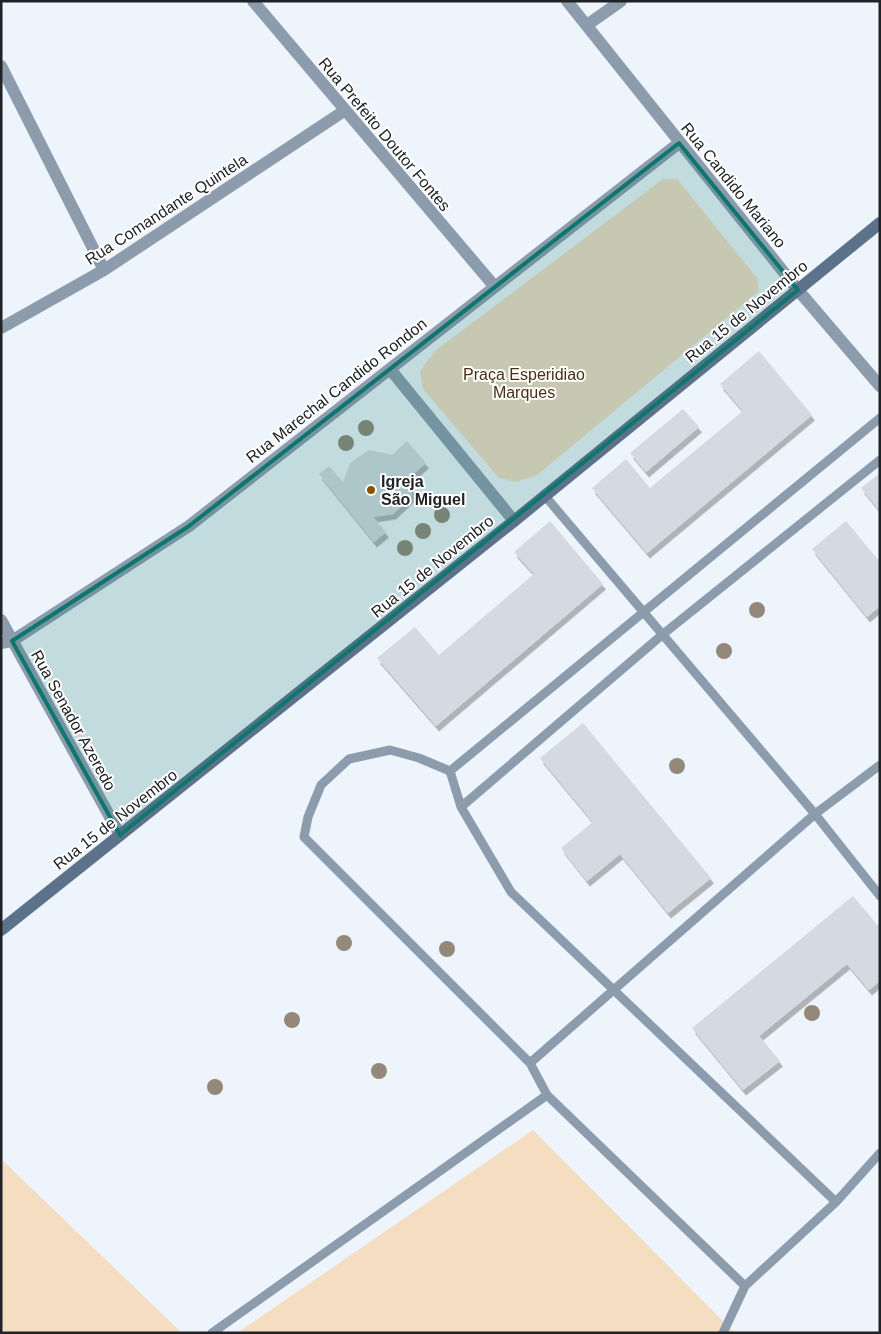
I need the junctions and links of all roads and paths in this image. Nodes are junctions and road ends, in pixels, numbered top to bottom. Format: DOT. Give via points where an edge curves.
graph roads {
  1 [pos="252,1"];
  2 [pos="567,1"];
  3 [pos="621,1"];
  4 [pos="587,25"];
  5 [pos="1,66"];
  6 [pos="344,111"];
  7 [pos="680,143"];
  8 [pos="880,223"];
  9 [pos="104,270"];
  10 [pos="495,287"];
  11 [pos="798,290"];
  12 [pos="1,328"];
  13 [pos="390,369"];
  14 [pos="880,386"];
  15 [pos="880,418"];
  16 [pos="880,460"];
  17 [pos="545,496"];
  18 [pos="514,521"];
  19 [pos="644,612"];
  20 [pos="1,620"];
  21 [pos="662,635"];
  22 [pos="6,642"];
  23 [pos="880,765"];
  24 [pos="450,771"];
  25 [pos="461,807"];
  26 [pos="816,814"];
  27 [pos="120,835"];
  28 [pos="880,896"];
  29 [pos="1,930"];
  30 [pos="614,988"];
  31 [pos="530,1063"];
  32 [pos="548,1095"];
  33 [pos="880,1153"];
  34 [pos="836,1202"];
  35 [pos="745,1286"];
  36 [pos="212,1333"];
  37 [pos="723,1333"];
  1 -- 6 [label="street, Rua Prefeito Doutor Fontes"];
  2 -- 4 [label="street, Rua Candido Mariano"];
  3 -- 4 [label="street"];
  4 -- 7 [label="street, Rua Candido Mariano"];
  5 -- 9 [label="street"];
  6 -- 9 [label="street, Rua Comandante Quintela"];
  6 -- 10 [label="street, Rua Prefeito Doutor Fontes"];
  7 -- 10 [label="street, Rua Marechal Candido Rondon"];
  7 -- 11 [label="street, Rua Candido Mariano"];
  8 -- 11 [label="street, Rua 15 de Novembro"];
  9 -- 12 [label="street, Rua Comandante Quintela"];
  10 -- 13 [label="street, Rua Marechal Candido Rondon"];
  11 -- 14 [label="street, Rua Candido Mariano"];
  11 -- 17 [label="street, Rua 15 de Novembro"];
  13 -- 18 [label="street"];
  13 -- 22 [label="street, Rua Marechal Candido Rondon" via="189,526"];
  15 -- 19 [label="lane"];
  16 -- 21 [label="lane"];
  17 -- 18 [label="street, Rua 15 de Novembro"];
  17 -- 19 [label="lane"];
  18 -- 27 [label="street, Rua 15 de Novembro"];
  19 -- 21 [label="lane"];
  19 -- 24 [label="lane"];
  20 -- 22 [label="street, Rua Senador Azeredo"];
  21 -- 25 [label="lane"];
  21 -- 26 [label="lane"];
  22 -- 27 [label="street, Rua Senador Azeredo"];
  23 -- 26 [label="lane"];
  24 -- 25 [label="lane"];
  24 -- 31 [label="lane" via="390,750 349,759 322,784 308,816 304,837"];
  25 -- 30 [label="lane" via="511,892"];
  26 -- 28 [label="lane"];
  26 -- 30 [label="lane"];
  27 -- 29 [label="street, Rua 15 de Novembro"];
  30 -- 31 [label="lane"];
  30 -- 34 [label="lane"];
  31 -- 32 [label="lane"];
  32 -- 35 [label="lane"];
  32 -- 36 [label="lane"];
  33 -- 34 [label="lane"];
  34 -- 35 [label="lane"];
  35 -- 37 [label="lane"];
}
